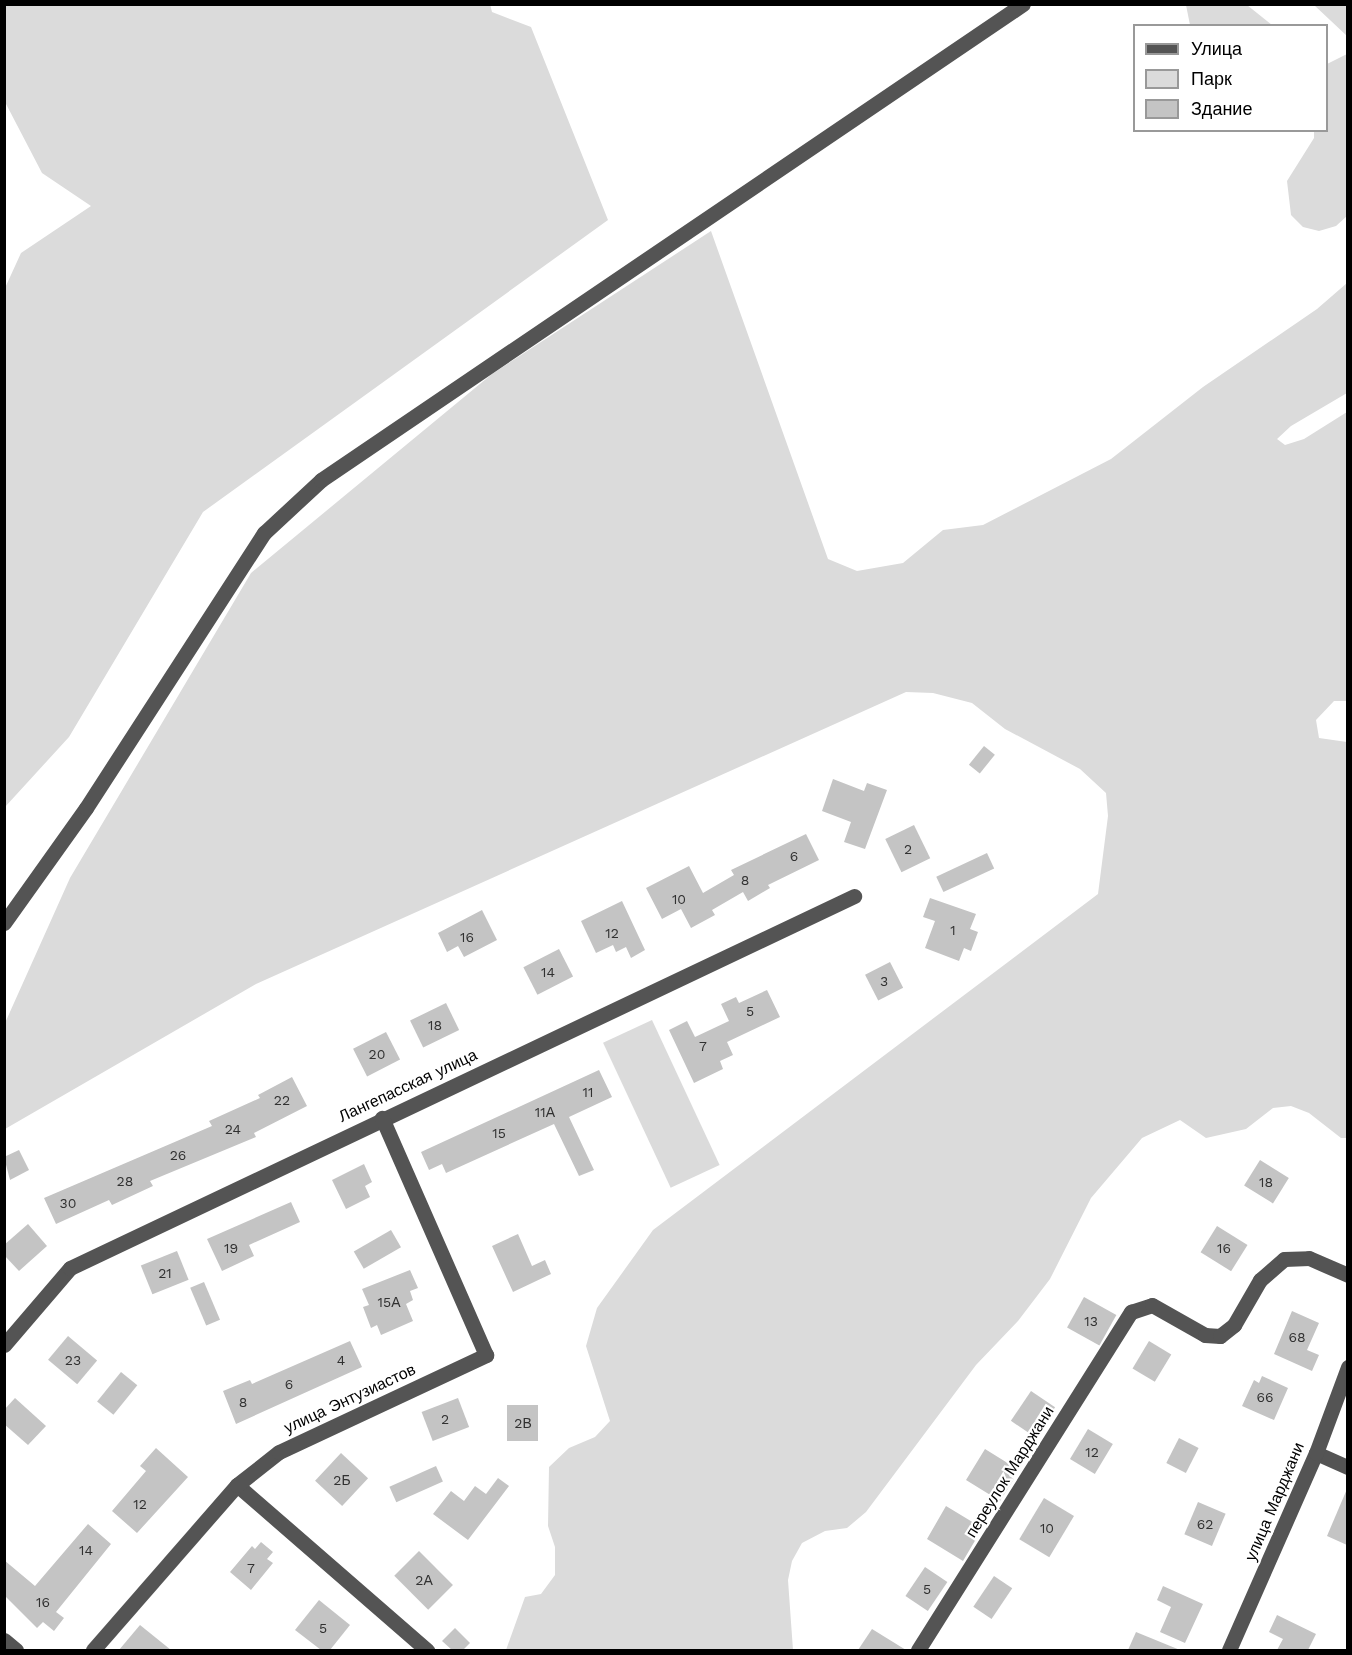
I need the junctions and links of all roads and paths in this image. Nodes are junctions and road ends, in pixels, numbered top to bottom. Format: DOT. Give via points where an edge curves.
graph roads {
  1 [pos="1023,4"];
  2 [pos="854,896"];
  3 [pos="4,923"];
  4 [pos="382,1118"];
  5 [pos="1347,1275"];
  6 [pos="4,1345"];
  7 [pos="1347,1367"];
  8 [pos="1316,1453"];
  9 [pos="1347,1467"];
  10 [pos="237,1485"];
  11 [pos="4,1640"];
  12 [pos="16,1650"];
  13 [pos="93,1650"];
  14 [pos="426,1650"];
  15 [pos="918,1650"];
  16 [pos="1230,1650"];
  1 -- 3 [label="street" via="321,480 264,533 86,808"];
  2 -- 4 [label="street, Лангепасская улица"];
  4 -- 6 [label="street, Лангепасская улица" via="70,1268"];
  4 -- 10 [label="street, улица Энтузиастов" via="486,1355 279,1452"];
  5 -- 15 [label="street, переулок Марджани" via="1309,1258 1284,1259 1260,1280 1234,1325 1220,1336 1205,1335 1152,1305 1131,1312"];
  7 -- 8 [label="street, улица Марджани"];
  8 -- 9 [label="street"];
  8 -- 16 [label="street, улица Марджани"];
  10 -- 13 [label="street, улица Энтузиастов"];
  10 -- 14 [label="street"];
  11 -- 12 [label="street"];
}
